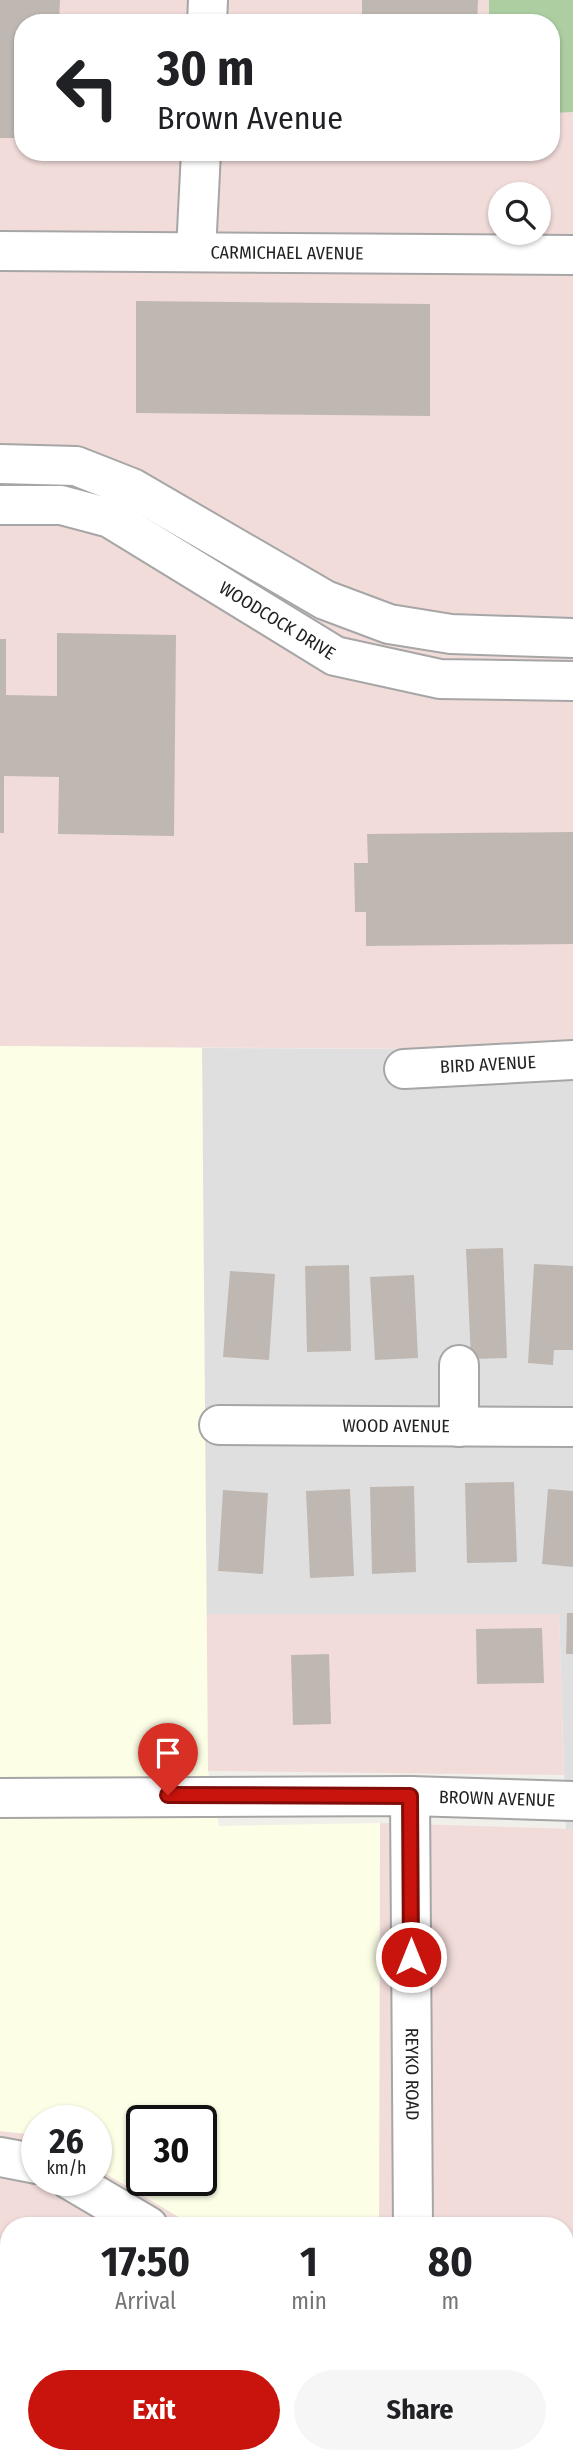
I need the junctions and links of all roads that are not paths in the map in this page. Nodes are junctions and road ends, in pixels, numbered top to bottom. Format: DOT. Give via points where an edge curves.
graph roads {
  1 [pos="201,161"];
  2 [pos="0,251"];
  3 [pos="196,251"];
  4 [pos="573,255"];
  5 [pos="0,464"];
  6 [pos="0,505"];
  7 [pos="573,638"];
  8 [pos="573,681"];
  9 [pos="573,1060"];
  10 [pos="404,1069"];
  11 [pos="459,1365"];
  12 [pos="219,1425"];
  13 [pos="459,1427"];
  14 [pos="573,1427"];
  15 [pos="410,1796"];
  16 [pos="0,1798"];
  17 [pos="573,1801"];
  18 [pos="0,2157"];
  19 [pos="21,2161"];
  20 [pos="97,2196"];
  21 [pos="133,2217"];
  22 [pos="413,2217"];
  1 -- 3 [label="street"];
  2 -- 3 [label="street, CARMICHAEL AVENUE"];
  3 -- 4 [label="street, CARMICHAEL AVENUE"];
  5 -- 7 [label="street" via="76,466 132,488 326,600 389,624 451,634"];
  6 -- 8 [label="street, WOODCOCK DRIVE" via="61,505 110,518 335,656 440,679"];
  9 -- 10 [label="street, BIRD AVENUE"];
  11 -- 13 [label="street"];
  12 -- 13 [label="street, WOOD AVENUE"];
  13 -- 14 [label="street, WOOD AVENUE"];
  15 -- 16 [label="street, BROWN AVENUE"];
  15 -- 17 [label="street, BROWN AVENUE"];
  15 -- 22 [label="street, REYKO ROAD"];
  18 -- 19 [label="street"];
  20 -- 21 [label="street"];
}
